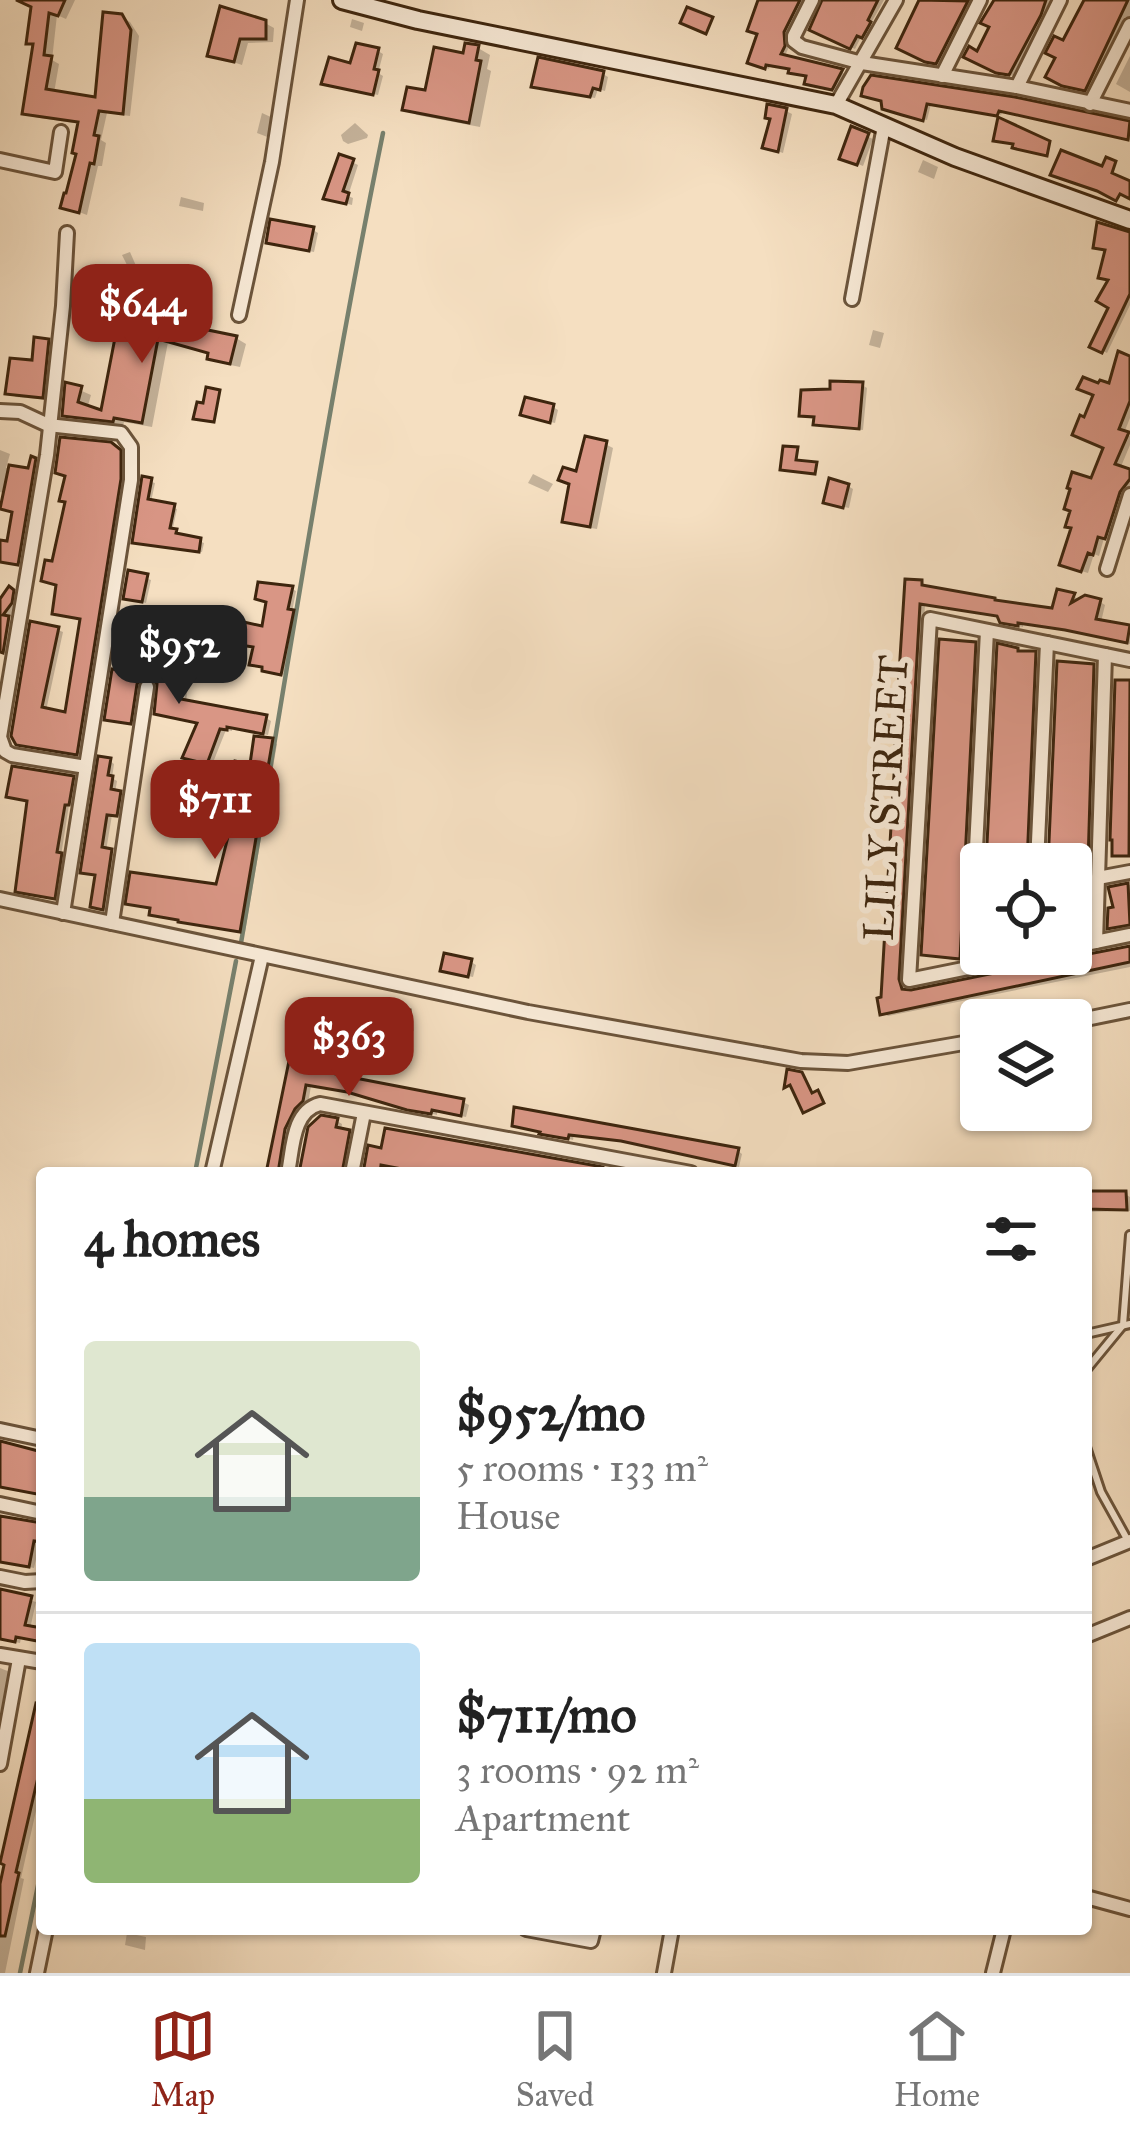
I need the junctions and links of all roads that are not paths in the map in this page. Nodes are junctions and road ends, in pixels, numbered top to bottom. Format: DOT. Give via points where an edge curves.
graph roads {
  1 [pos="297,0"];
  2 [pos="343,0"];
  3 [pos="421,0"];
  4 [pos="812,0"];
  5 [pos="896,0"];
  6 [pos="980,0"];
  7 [pos="1060,0"];
  8 [pos="418,20"];
  9 [pos="1130,25"];
  10 [pos="862,63"];
  11 [pos="942,76"];
  12 [pos="1017,87"];
  13 [pos="1090,104"];
  14 [pos="836,105"];
  15 [pos="1130,111"];
  16 [pos="884,126"];
  17 [pos="61,132"];
  18 [pos="0,160"];
  19 [pos="1130,220"];
  20 [pos="67,233"];
  21 [pos="852,299"];
  22 [pos="239,315"];
  23 [pos="0,411"];
  24 [pos="48,425"];
  25 [pos="1130,495"];
  26 [pos="1124,534"];
  27 [pos="1107,569"];
  28 [pos="987,631"];
  29 [pos="1047,644"];
  30 [pos="1105,655"];
  31 [pos="1130,661"];
  32 [pos="147,687"];
  33 [pos="86,767"];
  34 [pos="976,843"];
  35 [pos="1038,843"];
  36 [pos="1130,872"];
  37 [pos="1098,878"];
  38 [pos="0,899"];
  39 [pos="63,913"];
  40 [pos="112,923"];
  41 [pos="1130,935"];
  42 [pos="1096,942"];
  43 [pos="1092,943"];
  44 [pos="262,956"];
  45 [pos="960,969"];
  46 [pos="1130,1010"];
  47 [pos="1092,1018"];
  48 [pos="960,1044"];
  49 [pos="364,1113"];
  50 [pos="213,1167"];
  51 [pos="289,1167"];
  52 [pos="353,1167"];
  53 [pos="658,1167"];
  54 [pos="1130,1235"];
  55 [pos="1126,1324"];
  56 [pos="1092,1332"];
  57 [pos="1092,1363"];
  58 [pos="0,1430"];
  59 [pos="36,1438"];
  60 [pos="1092,1465"];
  61 [pos="0,1504"];
  62 [pos="36,1512"];
  63 [pos="1129,1542"];
  64 [pos="1092,1557"];
  65 [pos="0,1577"];
  66 [pos="36,1581"];
  67 [pos="1130,1618"];
  68 [pos="1092,1634"];
  69 [pos="0,1654"];
  70 [pos="20,1659"];
  71 [pos="36,1661"];
  72 [pos="0,1764"];
  73 [pos="1092,1899"];
  74 [pos="1130,1909"];
  75 [pos="45,1935"];
  76 [pos="558,1935"];
  77 [pos="592,1935"];
  78 [pos="671,1935"];
  79 [pos="1002,1935"];
  80 [pos="37,1973"];
  81 [pos="664,1973"];
  82 [pos="993,1973"];
  1 -- 22 [label="street"];
  2 -- 8 [label="street"];
  3 -- 8 [label="street"];
  4 -- 10 [label="street" via="796,43"];
  5 -- 10 [label="street"];
  6 -- 11 [label="street"];
  7 -- 12 [label="street"];
  8 -- 14 [label="street"];
  9 -- 13 [label="street"];
  10 -- 11 [label="street"];
  10 -- 14 [label="street"];
  11 -- 12 [label="street"];
  12 -- 13 [label="street"];
  13 -- 15 [label="street"];
  14 -- 16 [label="street"];
  16 -- 19 [label="street"];
  16 -- 21 [label="street"];
  17 -- 18 [label="street" via="55,172"];
  20 -- 24 [label="street"];
  23 -- 24 [label="street"];
  24 -- 33 [label="street" via="0,737 12,755"];
  24 -- 33 [label="street" via="121,433 132,450"];
  25 -- 26 [label="street"];
  26 -- 27 [label="street"];
  28 -- 29 [label="street"];
  28 -- 34 [label="street"];
  28 -- 45 [label="street, LILY STREET" via="930,620 909,980"];
  29 -- 30 [label="street"];
  29 -- 35 [label="street"];
  30 -- 31 [label="street"];
  30 -- 37 [label="street"];
  32 -- 40 [label="street"];
  33 -- 39 [label="street"];
  36 -- 37 [label="street"];
  37 -- 42 [label="street"];
  38 -- 39 [label="street"];
  39 -- 40 [label="street"];
  40 -- 44 [label="street"];
  41 -- 42 [label="street"];
  42 -- 43 [label="street"];
  44 -- 48 [label="street" via="801,1061 848,1063"];
  44 -- 50 [label="street"];
  46 -- 47 [label="street"];
  49 -- 51 [label="street" via="306,1109"];
  49 -- 52 [label="street"];
  49 -- 53 [label="street"];
  54 -- 55 [label="lane"];
  55 -- 56 [label="lane"];
  55 -- 57 [label="lane"];
  58 -- 59 [label="street"];
  60 -- 63 [label="lane"];
  61 -- 62 [label="street"];
  63 -- 64 [label="street"];
  65 -- 66 [label="street"];
  67 -- 68 [label="street"];
  69 -- 70 [label="street"];
  70 -- 71 [label="street"];
  70 -- 72 [label="street"];
  73 -- 74 [label="street"];
  75 -- 80 [label="street"];
  76 -- 77 [label="street"];
  78 -- 81 [label="street"];
  79 -- 82 [label="street"];
}
